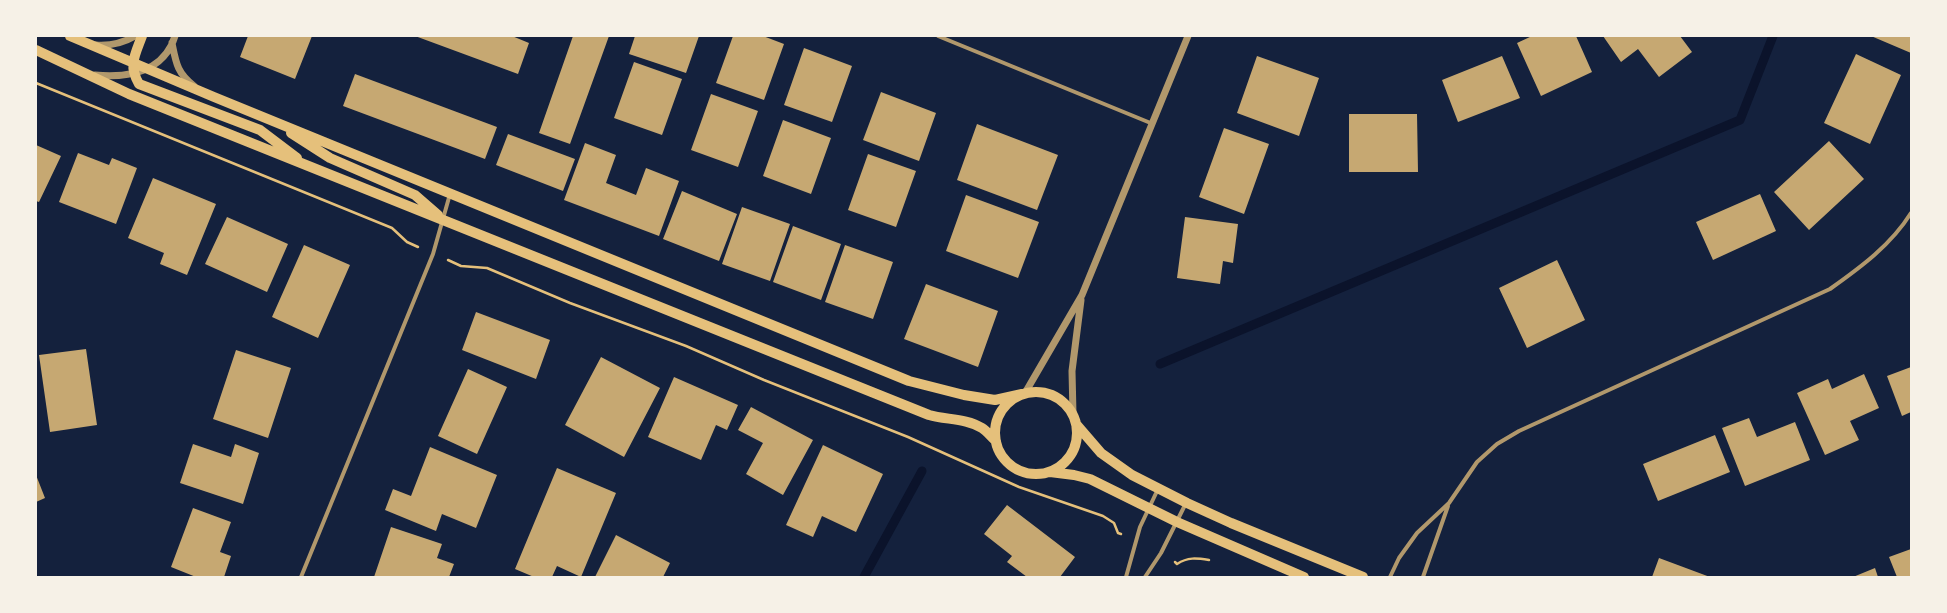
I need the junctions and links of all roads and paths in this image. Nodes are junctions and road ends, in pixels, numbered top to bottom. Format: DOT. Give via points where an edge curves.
graph roads {
  1 [pos="70,36"];
  2 [pos="135,36"];
  3 [pos="142,36"];
  4 [pos="938,36"];
  5 [pos="1188,36"];
  6 [pos="173,40"];
  7 [pos="90,44"];
  8 [pos="36,50"];
  9 [pos="132,62"];
  10 [pos="148,69"];
  11 [pos="133,74"];
  12 [pos="91,75"];
  13 [pos="36,83"];
  14 [pos="204,92"];
  15 [pos="273,121"];
  16 [pos="1152,124"];
  17 [pos="312,168"];
  18 [pos="450,194"];
  19 [pos="1911,213"];
  20 [pos="443,220"];
  21 [pos="433,254"];
  22 [pos="1082,295"];
  23 [pos="1023,394"];
  24 [pos="1073,414"];
  25 [pos="1076,424"];
  26 [pos="996,441"];
  27 [pos="1050,472"];
  28 [pos="1159,488"];
  29 [pos="1187,503"];
  30 [pos="1449,503"];
  31 [pos="1149,508"];
  32 [pos="1177,522"];
  33 [pos="1124,535"];
  34 [pos="1214,560"];
  35 [pos="1177,564"];
  36 [pos="301,577"];
  37 [pos="1126,577"];
  38 [pos="1145,577"];
  39 [pos="1304,577"];
  40 [pos="1363,577"];
  41 [pos="1390,577"];
  42 [pos="1423,577"];
  1 -- 7 [label="main road"];
  2 -- 7 [label="street" via="124,43 104,46"];
  3 -- 9 [label="main road"];
  4 -- 16 [label="street"];
  5 -- 16 [label="street"];
  6 -- 10 [label="street" via="161,60"];
  6 -- 14 [label="street" via="180,73"];
  7 -- 9 [label="main road"];
  8 -- 12 [label="main road"];
  9 -- 10 [label="main road"];
  9 -- 11 [label="main road"];
  10 -- 11 [label="street"];
  10 -- 14 [label="main road"];
  11 -- 12 [label="street"];
  11 -- 17 [label="main road" via="139,84 260,130"];
  12 -- 17 [label="main road" via="129,94"];
  13 -- 21 [label="path" via="392,228 407,242"];
  14 -- 15 [label="main road"];
  15 -- 18 [label="main road"];
  15 -- 20 [label="main road" via="330,158 415,195"];
  16 -- 22 [label="street"];
  17 -- 20 [label="main road"];
  18 -- 20 [label="street"];
  18 -- 23 [label="main road" via="909,381 995,400"];
  19 -- 30 [label="street" via="1903,226 1867,263 1830,289 1519,431 1497,444 1477,462"];
  20 -- 21 [label="street"];
  20 -- 26 [label="main road" via="929,415 962,420 982,428"];
  21 -- 33 [label="path" via="461,266 487,268 570,303 686,346 908,437 1019,487 1103,516 1114,523 1118,533"];
  21 -- 36 [label="street"];
  22 -- 23 [label="street"];
  22 -- 24 [label="street" via="1072,372"];
  23 -- 24 [label="main road" via="1039,392 1052,395 1064,403"];
  23 -- 26 [label="main road" via="1005,405 998,416"];
  24 -- 25 [label="main road"];
  25 -- 27 [label="main road" via="1076,446 1070,457"];
  25 -- 28 [label="main road" via="1101,453 1132,475"];
  26 -- 27 [label="main road" via="1001,454 1010,465 1022,472"];
  27 -- 31 [label="main road" via="1090,479"];
  28 -- 29 [label="main road"];
  28 -- 31 [label="street"];
  29 -- 32 [label="street"];
  29 -- 40 [label="main road"];
  30 -- 41 [label="street" via="1417,533 1399,558"];
  30 -- 42 [label="street"];
  31 -- 32 [label="main road"];
  31 -- 37 [label="street" via="1140,527"];
  32 -- 38 [label="street"];
  32 -- 39 [label="main road"];
  34 -- 35 [label="path" via="1195,557"];
}
